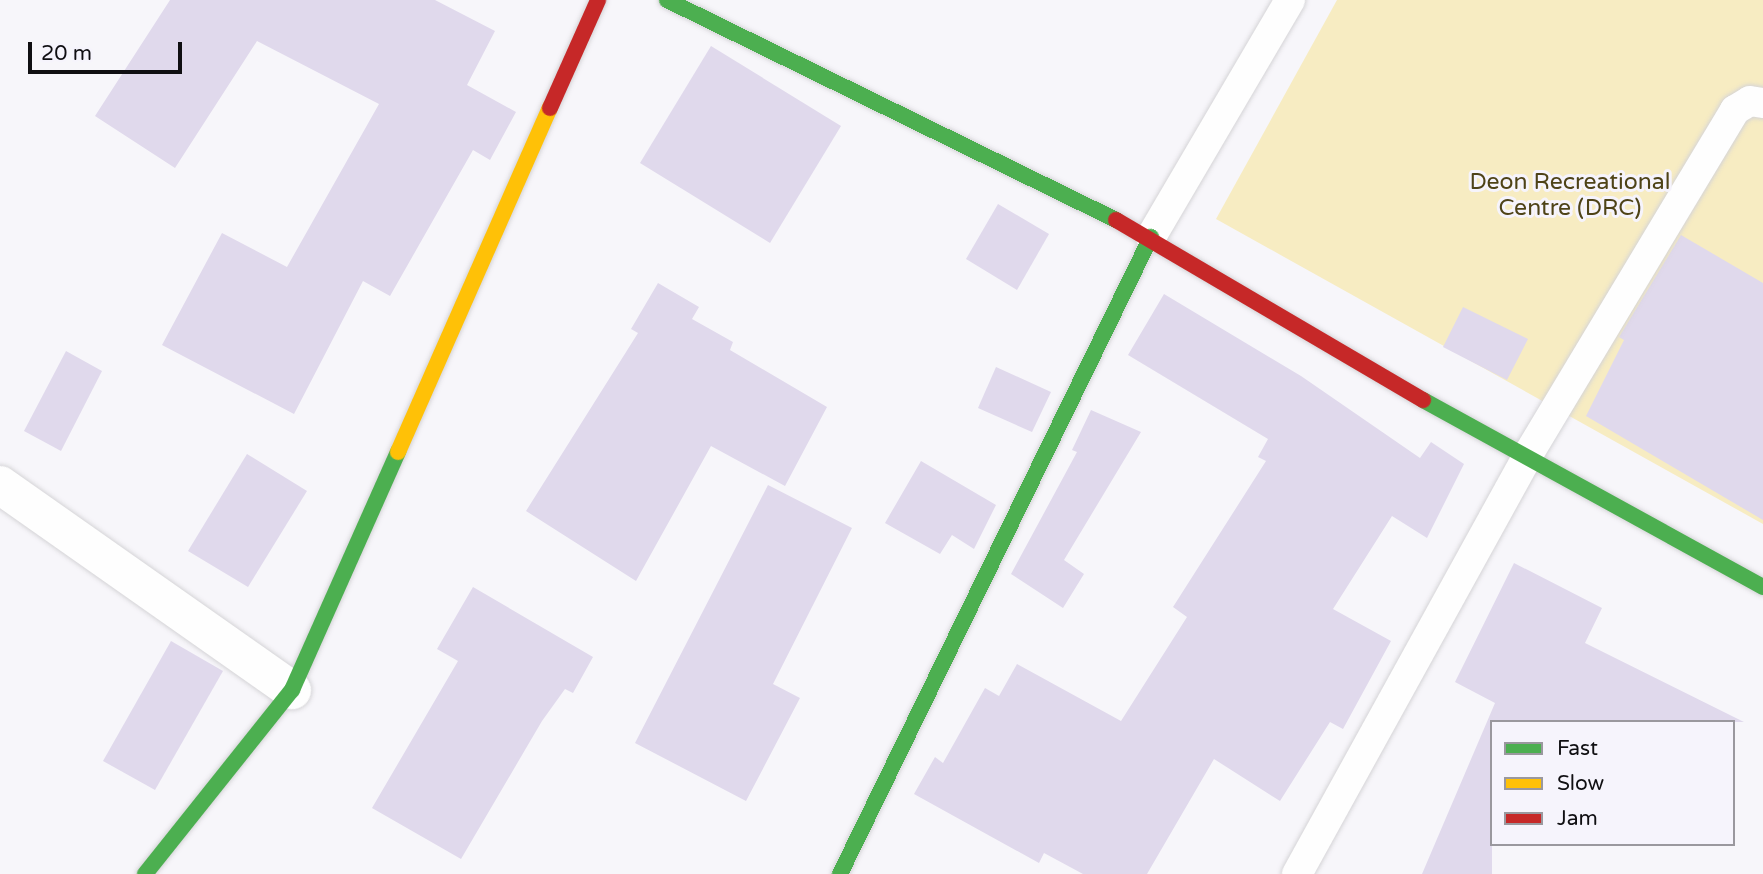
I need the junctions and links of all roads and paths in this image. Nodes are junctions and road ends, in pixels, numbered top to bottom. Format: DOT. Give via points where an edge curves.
graph roads {
  1 [pos="597,0"];
  2 [pos="667,0"];
  3 [pos="1290,0"];
  4 [pos="1763,103"];
  5 [pos="1151,237"];
  6 [pos="1529,453"];
  7 [pos="0,485"];
  8 [pos="1763,587"];
  9 [pos="292,690"];
  10 [pos="145,874"];
  11 [pos="840,874"];
  12 [pos="1297,874"];
  1 -- 9 [label="street"];
  2 -- 5 [label="street"];
  3 -- 5 [label="lane"];
  4 -- 6 [label="lane" via="1750,101 1735,110"];
  5 -- 6 [label="street" via="1326,347"];
  5 -- 11 [label="street"];
  6 -- 8 [label="street"];
  6 -- 12 [label="lane"];
  7 -- 9 [label="street"];
  9 -- 10 [label="street"];
}
